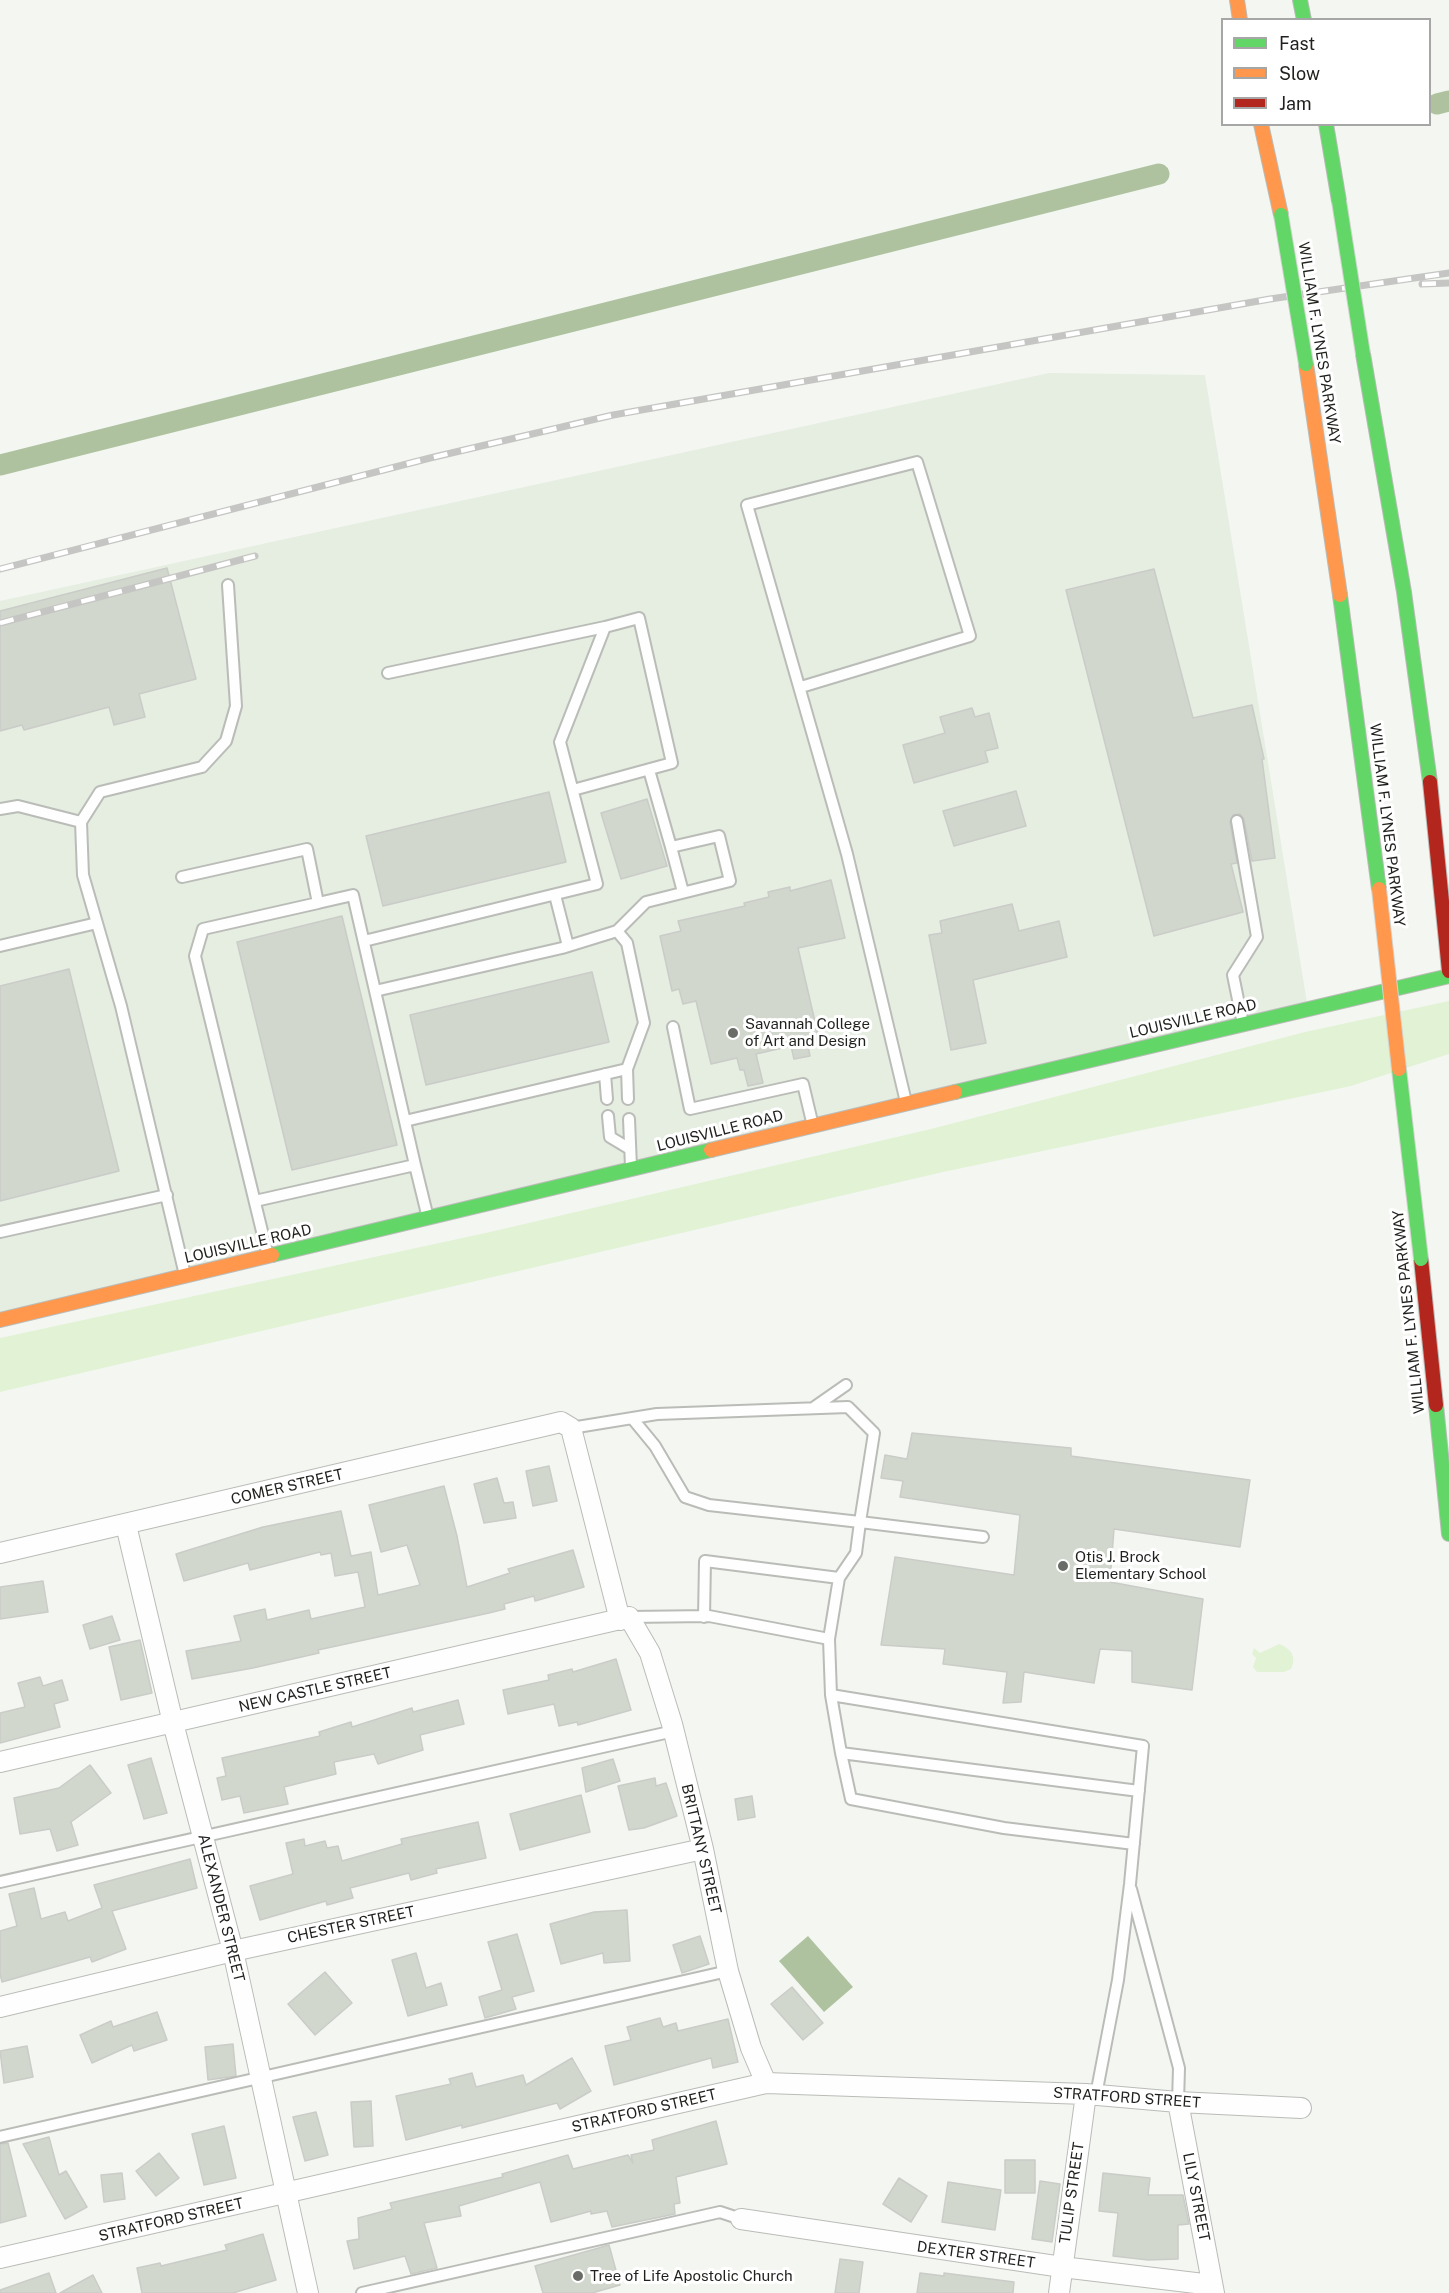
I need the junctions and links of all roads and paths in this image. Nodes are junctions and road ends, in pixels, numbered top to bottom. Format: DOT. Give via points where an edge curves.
graph roads {
  1 [pos="1237,0"];
  2 [pos="1300,0"];
  3 [pos="1240,18"];
  4 [pos="1304,18"];
  5 [pos="1261,126"];
  6 [pos="1326,126"];
  7 [pos="228,585"];
  8 [pos="605,627"];
  9 [pos="388,673"];
  10 [pos="801,687"];
  11 [pos="649,770"];
  12 [pos="573,790"];
  13 [pos="0,809"];
  14 [pos="1237,821"];
  15 [pos="81,822"];
  16 [pos="671,847"];
  17 [pos="182,877"];
  18 [pos="683,892"];
  19 [pos="555,895"];
  20 [pos="318,903"];
  21 [pos="97,923"];
  22 [pos="617,931"];
  23 [pos="363,941"];
  24 [pos="0,946"];
  25 [pos="568,946"];
  26 [pos="1449,971"];
  27 [pos="1449,976"];
  28 [pos="375,991"];
  29 [pos="1244,1024"];
  30 [pos="673,1027"];
  31 [pos="627,1069"];
  32 [pos="605,1074"];
  33 [pos="607,1099"];
  34 [pos="628,1099"];
  35 [pos="907,1103"];
  36 [pos="608,1116"];
  37 [pos="629,1119"];
  38 [pos="405,1121"];
  39 [pos="813,1126"];
  40 [pos="630,1149"];
  41 [pos="415,1165"];
  42 [pos="631,1170"];
  43 [pos="167,1195"];
  44 [pos="255,1201"];
  45 [pos="428,1218"];
  46 [pos="0,1232"];
  47 [pos="268,1256"];
  48 [pos="185,1276"];
  49 [pos="0,1320"];
  50 [pos="846,1385"];
  51 [pos="813,1408"];
  52 [pos="632,1418"];
  53 [pos="571,1428"];
  54 [pos="860,1522"];
  55 [pos="126,1525"];
  56 [pos="1449,1534"];
  57 [pos="983,1537"];
  58 [pos="0,1553"];
  59 [pos="839,1578"];
  60 [pos="704,1617"];
  61 [pos="624,1618"];
  62 [pos="829,1639"];
  63 [pos="831,1695"];
  64 [pos="173,1723"];
  65 [pos="674,1731"];
  66 [pos="841,1753"];
  67 [pos="0,1762"];
  68 [pos="1138,1791"];
  69 [pos="202,1836"];
  70 [pos="1134,1844"];
  71 [pos="703,1849"];
  72 [pos="0,1882"];
  73 [pos="1130,1884"];
  74 [pos="233,1951"];
  75 [pos="728,1971"];
  76 [pos="0,2007"];
  77 [pos="260,2077"];
  78 [pos="766,2083"];
  79 [pos="1091,2094"];
  80 [pos="1178,2102"];
  81 [pos="1301,2108"];
  82 [pos="0,2137"];
  83 [pos="285,2194"];
  84 [pos="741,2219"];
  85 [pos="0,2258"];
  86 [pos="1062,2267"];
  87 [pos="1213,2289"];
  88 [pos="308,2293"];
  89 [pos="362,2293"];
  90 [pos="1059,2293"];
  1 -- 3 [label="main road"];
  2 -- 4 [label="main road"];
  5 -- 56 [label="main road, WILLIAM F. LYNES PARKWAY, bridge" via="1306,364 1379,889"];
  6 -- 26 [label="main road, bridge" via="1404,592 1428,764"];
  7 -- 15 [label="lane" via="236,706 226,741 202,767 100,792"];
  8 -- 9 [label="lane"];
  8 -- 11 [label="lane" via="639,618 672,763"];
  8 -- 12 [label="lane" via="560,742"];
  10 -- 10 [label="lane" via="970,636 917,462 747,505"];
  10 -- 35 [label="lane" via="848,854"];
  11 -- 12 [label="lane"];
  11 -- 16 [label="lane"];
  12 -- 19 [label="lane" via="597,884"];
  13 -- 15 [label="lane" via="18,806"];
  14 -- 29 [label="lane" via="1257,937 1233,975"];
  15 -- 21 [label="lane" via="83,875"];
  16 -- 18 [label="lane"];
  16 -- 18 [label="lane" via="719,836 730,881"];
  17 -- 20 [label="lane" via="307,849"];
  18 -- 22 [label="lane" via="646,902"];
  19 -- 23 [label="lane"];
  19 -- 25 [label="lane"];
  20 -- 23 [label="lane" via="353,895"];
  20 -- 44 [label="lane" via="203,929 195,956"];
  21 -- 24 [label="lane"];
  21 -- 43 [label="lane"];
  22 -- 25 [label="lane"];
  22 -- 31 [label="lane" via="627,943 644,1023"];
  23 -- 28 [label="lane"];
  25 -- 28 [label="lane"];
  27 -- 29 [label="main road, LOUISVILLE ROAD"];
  28 -- 38 [label="lane"];
  29 -- 35 [label="main road, LOUISVILLE ROAD"];
  30 -- 39 [label="lane" via="690,1109 803,1084"];
  31 -- 32 [label="lane"];
  31 -- 34 [label="lane"];
  32 -- 33 [label="lane"];
  32 -- 38 [label="lane"];
  35 -- 39 [label="main road, LOUISVILLE ROAD"];
  36 -- 40 [label="lane" via="610,1137"];
  37 -- 40 [label="lane"];
  38 -- 41 [label="lane"];
  39 -- 42 [label="main road, LOUISVILLE ROAD"];
  40 -- 42 [label="lane"];
  41 -- 44 [label="lane"];
  41 -- 45 [label="lane"];
  42 -- 45 [label="main road, LOUISVILLE ROAD"];
  43 -- 46 [label="lane"];
  43 -- 48 [label="lane"];
  44 -- 47 [label="lane"];
  45 -- 47 [label="main road, LOUISVILLE ROAD"];
  47 -- 48 [label="main road, LOUISVILLE ROAD"];
  48 -- 49 [label="main road, LOUISVILLE ROAD"];
  50 -- 51 [label="lane"];
  51 -- 52 [label="lane"];
  51 -- 54 [label="lane" via="848,1407 874,1433"];
  52 -- 53 [label="lane"];
  52 -- 54 [label="lane" via="655,1446 685,1497 709,1505"];
  53 -- 55 [label="street, COMER STREET" via="561,1422"];
  53 -- 61 [label="street, BRITTANY STREET"];
  54 -- 57 [label="lane"];
  54 -- 59 [label="lane" via="856,1553"];
  55 -- 58 [label="street, COMER STREET"];
  55 -- 64 [label="street, ALEXANDER STREET"];
  59 -- 60 [label="lane" via="705,1561"];
  59 -- 62 [label="lane"];
  60 -- 61 [label="lane"];
  60 -- 62 [label="lane"];
  61 -- 64 [label="street, NEW CASTLE STREET"];
  61 -- 65 [label="street, BRITTANY STREET" via="650,1653"];
  62 -- 63 [label="lane"];
  63 -- 66 [label="lane"];
  63 -- 68 [label="lane" via="1143,1746"];
  64 -- 67 [label="street, NEW CASTLE STREET"];
  64 -- 69 [label="street, ALEXANDER STREET"];
  65 -- 69 [label="lane"];
  65 -- 71 [label="street, BRITTANY STREET"];
  66 -- 68 [label="lane"];
  66 -- 70 [label="lane" via="852,1798 1004,1828"];
  68 -- 70 [label="lane"];
  69 -- 72 [label="lane"];
  69 -- 74 [label="street, ALEXANDER STREET"];
  70 -- 73 [label="lane"];
  71 -- 74 [label="street, CHESTER STREET"];
  71 -- 75 [label="street, BRITTANY STREET"];
  73 -- 79 [label="lane" via="1118,1980"];
  73 -- 80 [label="lane" via="1179,2068"];
  74 -- 76 [label="street, CHESTER STREET"];
  74 -- 77 [label="street, ALEXANDER STREET"];
  75 -- 77 [label="lane"];
  75 -- 78 [label="street, BRITTANY STREET"];
  77 -- 82 [label="lane"];
  77 -- 83 [label="street, ALEXANDER STREET"];
  78 -- 79 [label="street, STRATFORD STREET"];
  78 -- 83 [label="street, STRATFORD STREET"];
  79 -- 80 [label="street, STRATFORD STREET"];
  79 -- 86 [label="street, TULIP STREET"];
  80 -- 81 [label="street, STRATFORD STREET"];
  80 -- 87 [label="street, LILY STREET"];
  83 -- 85 [label="street, STRATFORD STREET"];
  83 -- 88 [label="street, ALEXANDER STREET"];
  84 -- 86 [label="street, DEXTER STREET"];
  84 -- 89 [label="lane" via="720,2212"];
  86 -- 87 [label="street, DEXTER STREET"];
  86 -- 90 [label="street, TULIP STREET"];
}
